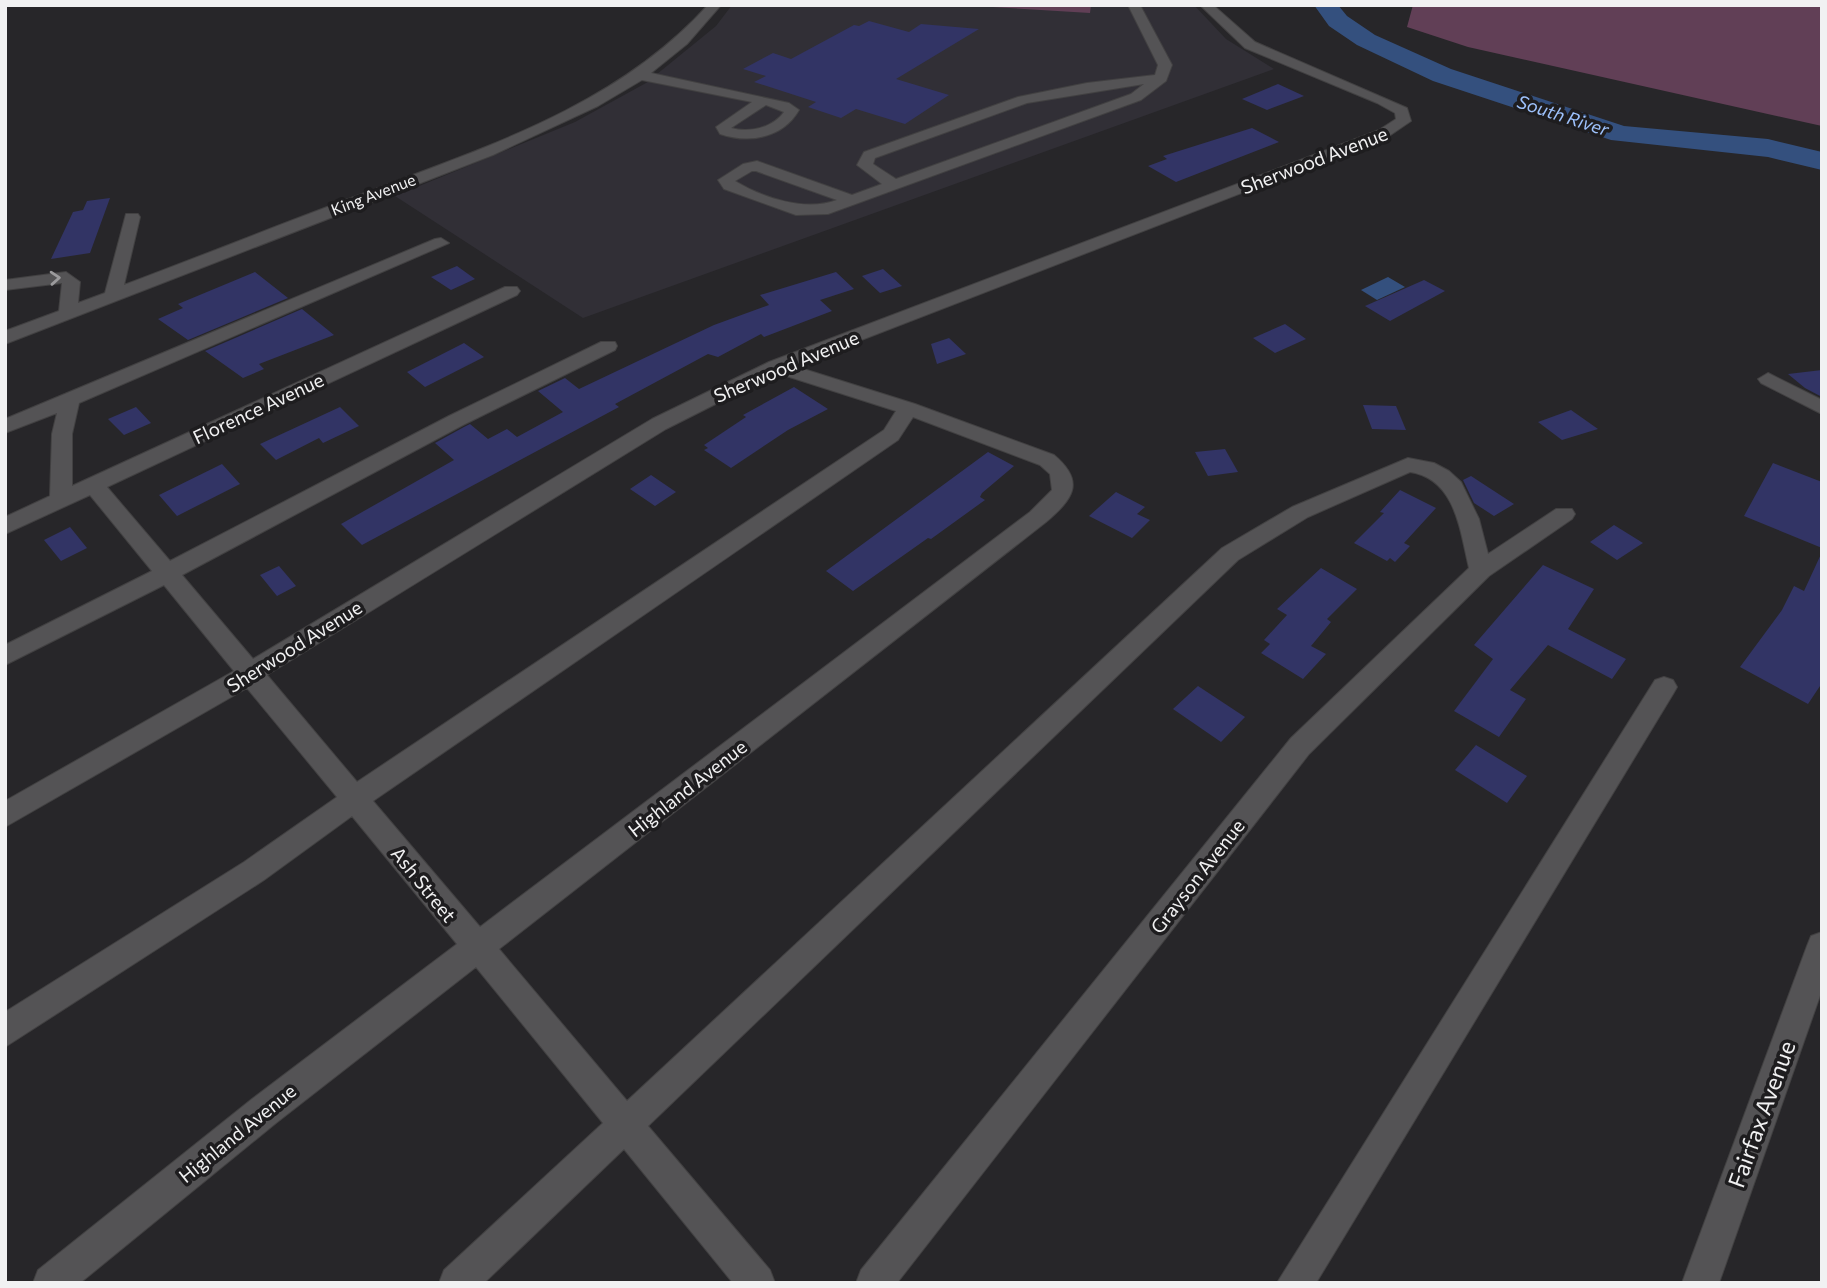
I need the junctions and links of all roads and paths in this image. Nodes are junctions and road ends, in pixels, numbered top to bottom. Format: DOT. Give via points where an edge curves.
graph roads {
  1 [pos="715,5"];
  2 [pos="1134,5"];
  3 [pos="1206,5"];
  4 [pos="639,75"];
  5 [pos="1161,78"];
  6 [pos="764,100"];
  7 [pos="894,185"];
  8 [pos="853,201"];
  9 [pos="132,216"];
  10 [pos="441,243"];
  11 [pos="5,285"];
  12 [pos="511,291"];
  13 [pos="113,296"];
  14 [pos="68,313"];
  15 [pos="5,338"];
  16 [pos="608,346"];
  17 [pos="776,366"];
  18 [pos="1769,379"];
  19 [pos="70,398"];
  20 [pos="908,408"];
  21 [pos="1822,408"];
  22 [pos="5,427"];
  23 [pos="93,484"];
  24 [pos="61,498"];
  25 [pos="1564,514"];
  26 [pos="5,526"];
  27 [pos="1481,570"];
  28 [pos="166,574"];
  29 [pos="5,656"];
  30 [pos="249,674"];
  31 [pos="1664,687"];
  32 [pos="355,799"];
  33 [pos="5,815"];
  34 [pos="1822,946"];
  35 [pos="478,950"];
  36 [pos="5,1031"];
  37 [pos="626,1124"];
  38 [pos="51,1283"];
  39 [pos="457,1283"];
  40 [pos="757,1283"];
  41 [pos="874,1283"];
  42 [pos="1295,1283"];
  43 [pos="1700,1283"];
  1 -- 4 [label="street, King Avenue" via="674,50"];
  2 -- 5 [label="street" via="1163,60"];
  3 -- 17 [label="street, Sherwood Avenue" via="1250,45 1382,100 1402,111 1404,121 1384,133"];
  4 -- 6 [label="street"];
  4 -- 13 [label="street, King Avenue" via="569,114 505,142"];
  5 -- 7 [label="street" via="1136,97"];
  5 -- 7 [label="street" via="1023,100 869,155 865,165 869,170"];
  7 -- 8 [label="street"];
  8 -- 8 [label="street" via="828,209 796,210 730,186 726,180 757,166"];
  9 -- 13 [label="street"];
  10 -- 19 [label="street"];
  11 -- 14 [label="street, one-way" via="66,277 71,282"];
  12 -- 23 [label="street, Florence Avenue"];
  13 -- 14 [label="street, King Avenue"];
  14 -- 15 [label="street, King Avenue"];
  16 -- 28 [label="street"];
  17 -- 20 [label="street, Highland Avenue"];
  17 -- 30 [label="street, Sherwood Avenue" via="659,424"];
  18 -- 21 [label="street"];
  19 -- 22 [label="street"];
  19 -- 24 [label="street" via="62,434"];
  20 -- 32 [label="street" via="891,435"];
  20 -- 35 [label="street, Highland Avenue" via="1047,460 1063,474 1062,494"];
  23 -- 24 [label="street, Florence Avenue"];
  23 -- 28 [label="street, Ash Street"];
  24 -- 26 [label="street, Florence Avenue"];
  25 -- 27 [label="street, Grayson Avenue"];
  27 -- 37 [label="street" via="1463,503 1434,470 1419,465 1408,465 1300,512 1230,554"];
  27 -- 41 [label="street, Grayson Avenue" via="1300,746"];
  28 -- 29 [label="street"];
  28 -- 30 [label="street, Ash Street"];
  30 -- 32 [label="street, Ash Street"];
  30 -- 33 [label="street, Sherwood Avenue"];
  31 -- 42 [label="street"];
  32 -- 35 [label="street, Ash Street"];
  32 -- 36 [label="street" via="254,871"];
  34 -- 43 [label="street, Fairfax Avenue"];
  35 -- 37 [label="street, Ash Street"];
  35 -- 38 [label="street, Highland Avenue" via="264,1111"];
  37 -- 39 [label="street"];
  37 -- 40 [label="street, Ash Street"];
}
